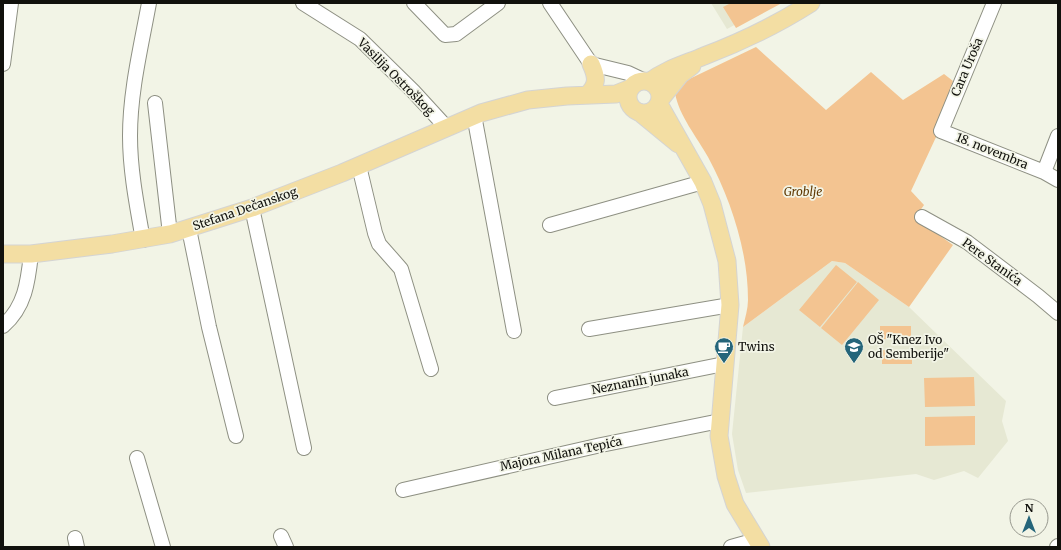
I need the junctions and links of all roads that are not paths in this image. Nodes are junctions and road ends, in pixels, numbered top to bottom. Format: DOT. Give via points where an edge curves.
graph roads {
  1 [pos="9,3"];
  2 [pos="149,3"];
  3 [pos="303,3"];
  4 [pos="414,3"];
  5 [pos="498,3"];
  6 [pos="550,3"];
  7 [pos="811,3"];
  8 [pos="994,3"];
  9 [pos="705,56"];
  10 [pos="3,64"];
  11 [pos="591,64"];
  12 [pos="640,84"];
  13 [pos="587,95"];
  14 [pos="567,96"];
  15 [pos="155,102"];
  16 [pos="660,102"];
  17 [pos="636,110"];
  18 [pos="474,115"];
  19 [pos="446,128"];
  20 [pos="941,131"];
  21 [pos="1058,136"];
  22 [pos="686,151"];
  23 [pos="359,166"];
  24 [pos="1044,172"];
  25 [pos="1058,180"];
  26 [pos="703,182"];
  27 [pos="252,208"];
  28 [pos="922,217"];
  29 [pos="550,225"];
  30 [pos="189,228"];
  31 [pos="170,234"];
  32 [pos="143,240"];
  33 [pos="3,254"];
  34 [pos="31,254"];
  35 [pos="730,305"];
  36 [pos="1057,311"];
  37 [pos="3,326"];
  38 [pos="589,329"];
  39 [pos="514,331"];
  40 [pos="724,364"];
  41 [pos="431,369"];
  42 [pos="555,398"];
  43 [pos="720,421"];
  44 [pos="236,436"];
  45 [pos="304,448"];
  46 [pos="137,458"];
  47 [pos="403,490"];
  48 [pos="758,544"];
  49 [pos="163,547"];
  50 [pos="731,547"];
  1 -- 10 [label="street"];
  2 -- 32 [label="street" via="136,68 130,136"];
  3 -- 19 [label="street, Vasilija Ostroškog" via="360,39"];
  4 -- 5 [label="street" via="446,35 456,34"];
  6 -- 11 [label="street"];
  7 -- 9 [label="main road" via="792,15"];
  8 -- 20 [label="street, Cara Uroša"];
  9 -- 12 [label="main road" via="660,73"];
  9 -- 16 [label="main road" via="680,75"];
  11 -- 12 [label="street" via="628,73"];
  11 -- 13 [label="main road" via="596,79 593,89"];
  12 -- 13 [label="main road" via="616,94"];
  12 -- 16 [label="main road" via="658,89"];
  12 -- 17 [label="main road" via="629,101"];
  13 -- 14 [label="main road"];
  14 -- 17 [label="main road"];
  14 -- 18 [label="main road, Stefana Dečanskog" via="528,100"];
  15 -- 31 [label="street"];
  16 -- 17 [label="main road" via="652,111"];
  16 -- 22 [label="main road"];
  17 -- 22 [label="main road"];
  18 -- 19 [label="main road, Stefana Dečanskog"];
  18 -- 39 [label="street"];
  19 -- 23 [label="main road, Stefana Dečanskog"];
  20 -- 24 [label="street, 18. novembra"];
  21 -- 24 [label="street, 18. novembra"];
  22 -- 26 [label="main road"];
  23 -- 27 [label="main road, Stefana Dečanskog"];
  23 -- 41 [label="street" via="374,234 379,244 401,269"];
  24 -- 25 [label="street, 18. novembra"];
  26 -- 29 [label="street"];
  26 -- 35 [label="main road" via="712,204 726,261"];
  27 -- 30 [label="main road, Stefana Dečanskog"];
  27 -- 45 [label="street"];
  28 -- 36 [label="street, Pere Stanića" via="967,242"];
  30 -- 31 [label="main road, Stefana Dečanskog"];
  30 -- 44 [label="street" via="209,327"];
  31 -- 32 [label="main road, Stefana Dečanskog"];
  32 -- 34 [label="main road, Stefana Dečanskog"];
  33 -- 34 [label="main road, Stefana Dečanskog"];
  34 -- 37 [label="street" via="26,292 16,312"];
  35 -- 38 [label="street"];
  35 -- 40 [label="main road"];
  40 -- 42 [label="street, Neznanih junaka"];
  40 -- 43 [label="main road"];
  43 -- 47 [label="street, Majora Milana Tepića" via="586,448"];
  43 -- 48 [label="main road" via="719,436 726,476 739,513"];
  46 -- 49 [label="street"];
  48 -- 50 [label="street"];
}
